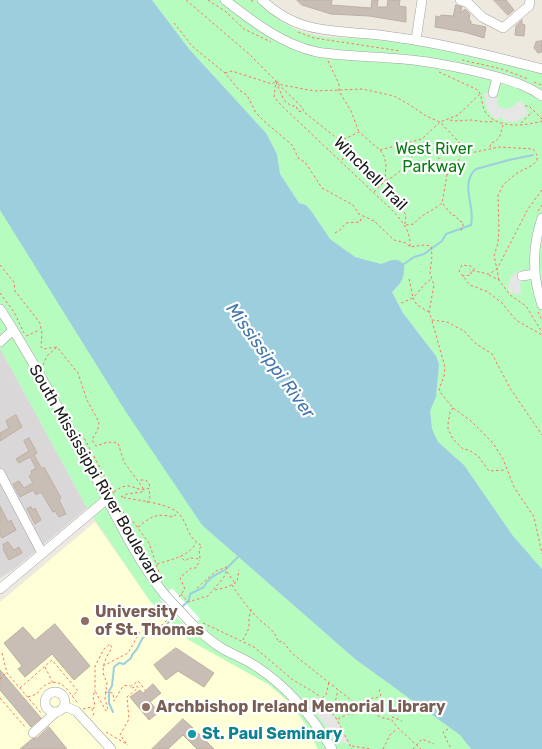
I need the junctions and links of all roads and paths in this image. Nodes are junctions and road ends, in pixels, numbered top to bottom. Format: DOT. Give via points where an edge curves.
graph roads {
  1 [pos="186,0"];
  2 [pos="208,0"];
  3 [pos="225,0"];
  4 [pos="251,0"];
  5 [pos="422,0"];
  6 [pos="460,0"];
  7 [pos="530,0"];
  8 [pos="260,3"];
  9 [pos="174,23"];
  10 [pos="292,29"];
  11 [pos="416,40"];
  12 [pos="276,43"];
  13 [pos="406,52"];
  14 [pos="327,60"];
  15 [pos="460,60"];
  16 [pos="542,69"];
  17 [pos="225,72"];
  18 [pos="438,72"];
  19 [pos="497,77"];
  20 [pos="276,81"];
  21 [pos="542,85"];
  22 [pos="339,91"];
  23 [pos="480,93"];
  24 [pos="493,93"];
  25 [pos="542,96"];
  26 [pos="525,106"];
  27 [pos="533,111"];
  28 [pos="304,112"];
  29 [pos="450,120"];
  30 [pos="542,120"];
  31 [pos="495,121"];
  32 [pos="440,122"];
  33 [pos="503,124"];
  34 [pos="520,124"];
  35 [pos="359,132"];
  36 [pos="422,139"];
  37 [pos="340,141"];
  38 [pos="497,141"];
  39 [pos="422,146"];
  40 [pos="499,147"];
  41 [pos="489,148"];
  42 [pos="380,150"];
  43 [pos="462,150"];
  44 [pos="349,151"];
  45 [pos="469,152"];
  46 [pos="461,155"];
  47 [pos="341,160"];
  48 [pos="447,175"];
  49 [pos="385,178"];
  50 [pos="385,181"];
  51 [pos="542,190"];
  52 [pos="373,194"];
  53 [pos="442,204"];
  54 [pos="362,215"];
  55 [pos="542,218"];
  56 [pos="405,225"];
  57 [pos="335,233"];
  58 [pos="460,233"];
  59 [pos="410,247"];
  60 [pos="0,265"];
  61 [pos="497,269"];
  62 [pos="475,271"];
  63 [pos="489,274"];
  64 [pos="535,274"];
  65 [pos="462,276"];
  66 [pos="522,276"];
  67 [pos="409,278"];
  68 [pos="432,278"];
  69 [pos="499,280"];
  70 [pos="0,293"];
  71 [pos="413,298"];
  72 [pos="401,303"];
  73 [pos="542,306"];
  74 [pos="0,309"];
  75 [pos="430,312"];
  76 [pos="432,320"];
  77 [pos="13,330"];
  78 [pos="41,330"];
  79 [pos="542,333"];
  80 [pos="0,342"];
  81 [pos="57,347"];
  82 [pos="39,359"];
  83 [pos="453,408"];
  84 [pos="79,429"];
  85 [pos="542,435"];
  86 [pos="507,470"];
  87 [pos="0,474"];
  88 [pos="138,480"];
  89 [pos="149,489"];
  90 [pos="144,490"];
  91 [pos="110,496"];
  92 [pos="117,501"];
  93 [pos="147,503"];
  94 [pos="120,509"];
  95 [pos="178,513"];
  96 [pos="137,528"];
  97 [pos="196,543"];
  98 [pos="42,553"];
  99 [pos="542,554"];
  100 [pos="180,556"];
  101 [pos="200,559"];
  102 [pos="156,564"];
  103 [pos="239,570"];
  104 [pos="226,571"];
  105 [pos="161,576"];
  106 [pos="235,583"];
  107 [pos="232,585"];
  108 [pos="196,588"];
  109 [pos="0,589"];
  110 [pos="215,590"];
  111 [pos="180,594"];
  112 [pos="178,600"];
  113 [pos="251,609"];
  114 [pos="174,613"];
  115 [pos="195,623"];
  116 [pos="243,641"];
  117 [pos="2,653"];
  118 [pos="44,666"];
  119 [pos="103,666"];
  120 [pos="7,673"];
  121 [pos="0,679"];
  122 [pos="329,681"];
  123 [pos="53,683"];
  124 [pos="140,684"];
  125 [pos="130,685"];
  126 [pos="137,687"];
  127 [pos="20,688"];
  128 [pos="380,688"];
  129 [pos="338,690"];
  130 [pos="95,691"];
  131 [pos="146,691"];
  132 [pos="106,692"];
  133 [pos="27,697"];
  134 [pos="0,698"];
  135 [pos="321,699"];
  136 [pos="64,706"];
  137 [pos="86,707"];
  138 [pos="93,708"];
  139 [pos="329,708"];
  140 [pos="363,708"];
  141 [pos="56,712"];
  142 [pos="93,717"];
  143 [pos="46,719"];
  144 [pos="391,719"];
  145 [pos="337,720"];
  146 [pos="402,721"];
  147 [pos="398,728"];
  148 [pos="448,729"];
  149 [pos="31,732"];
  150 [pos="416,744"];
  151 [pos="434,744"];
  152 [pos="352,746"];
  153 [pos="111,749"];
  154 [pos="132,749"];
  155 [pos="332,749"];
  156 [pos="352,749"];
  157 [pos="371,749"];
  158 [pos="383,749"];
  159 [pos="412,749"];
  160 [pos="421,749"];
  161 [pos="451,749"];
  1 -- 20 [label="path"];
  2 -- 12 [label="path" via="244,29"];
  3 -- 19 [label="street" via="274,34 316,52 442,64"];
  4 -- 8 [label="path"];
  5 -- 11 [label="street"];
  6 -- 7 [label="street" via="503,28 529,6"];
  8 -- 11 [label="street" via="307,27 322,31"];
  9 -- 17 [label="path" via="193,46"];
  10 -- 13 [label="path" via="314,38"];
  11 -- 16 [label="street"];
  14 -- 22 [label="path" via="339,84"];
  15 -- 21 [label="path" via="502,69"];
  17 -- 20 [label="path" via="232,71 272,84"];
  17 -- 54 [label="path" via="238,90 247,96 256,113 292,144 322,188 353,205"];
  18 -- 23 [label="path"];
  19 -- 24 [label="street"];
  19 -- 25 [label="street" via="523,85"];
  20 -- 22 [label="path" via="315,91"];
  20 -- 28 [label="path"];
  20 -- 28 [label="path" via="284,100"];
  20 -- 47 [label="path, Winchell Trail" via="274,97"];
  22 -- 32 [label="path" via="362,89 394,96"];
  22 -- 35 [label="path"];
  23 -- 29 [label="path"];
  23 -- 31 [label="path" via="486,112"];
  26 -- 27 [label="path"];
  27 -- 30 [label="path"];
  27 -- 34 [label="path"];
  28 -- 37 [label="path"];
  29 -- 31 [label="path"];
  29 -- 32 [label="path"];
  30 -- 34 [label="path"];
  31 -- 33 [label="path"];
  32 -- 36 [label="path"];
  32 -- 43 [label="path"];
  33 -- 34 [label="path"];
  33 -- 38 [label="path"];
  35 -- 37 [label="path"];
  35 -- 42 [label="path"];
  36 -- 39 [label="path"];
  36 -- 42 [label="path"];
  37 -- 44 [label="path"];
  38 -- 40 [label="path"];
  38 -- 41 [label="path" via="490,143"];
  39 -- 48 [label="path" via="435,154 447,168"];
  39 -- 50 [label="path" via="395,177"];
  40 -- 41 [label="path"];
  40 -- 61 [label="path" via="533,149 537,160 504,184 498,195 500,230 494,256"];
  41 -- 45 [label="path"];
  42 -- 49 [label="path" via="386,165"];
  43 -- 45 [label="path"];
  43 -- 46 [label="path"];
  44 -- 47 [label="path"];
  44 -- 49 [label="path"];
  45 -- 46 [label="path"];
  46 -- 48 [label="path"];
  47 -- 52 [label="path, Winchell Trail"];
  48 -- 53 [label="path"];
  49 -- 50 [label="path"];
  50 -- 52 [label="path"];
  50 -- 56 [label="path" via="406,215"];
  51 -- 61 [label="path" via="528,209"];
  52 -- 56 [label="path, Winchell Trail"];
  53 -- 56 [label="path" via="414,224"];
  53 -- 58 [label="path" via="463,222"];
  54 -- 57 [label="path" via="360,222 346,223"];
  54 -- 59 [label="path" via="374,221 394,240"];
  55 -- 64 [label="street" via="535,244"];
  56 -- 59 [label="path, Winchell Trail"];
  59 -- 68 [label="path" via="431,246"];
  60 -- 78 [label="path" via="40,323"];
  61 -- 63 [label="path"];
  61 -- 69 [label="path"];
  62 -- 63 [label="path"];
  62 -- 65 [label="path" via="470,270 471,275"];
  62 -- 65 [label="path" via="471,266 462,265 459,271"];
  63 -- 69 [label="path"];
  64 -- 66 [label="street"];
  64 -- 73 [label="street"];
  65 -- 79 [label="path" via="502,303 516,320"];
  67 -- 71 [label="path"];
  68 -- 71 [label="path"];
  68 -- 75 [label="path"];
  69 -- 79 [label="path" via="510,295 526,306"];
  70 -- 78 [label="path" via="26,337"];
  71 -- 72 [label="path"];
  71 -- 75 [label="path" via="417,305"];
  74 -- 77 [label="street, South Mississippi River Boulevard"];
  75 -- 76 [label="path"];
  76 -- 83 [label="path" via="445,367 439,389"];
  76 -- 85 [label="path" via="447,322 464,330 475,343 492,354 510,388"];
  77 -- 80 [label="street"];
  77 -- 91 [label="street, South Mississippi River Boulevard"];
  78 -- 81 [label="path" via="42,349"];
  81 -- 82 [label="path" via="43,365"];
  81 -- 88 [label="path" via="78,373 99,422 92,440 96,446 118,443 124,462"];
  83 -- 86 [label="path" via="493,443"];
  83 -- 86 [label="path" via="448,429 453,439 463,449 479,457 489,471"];
  84 -- 91 [label="path"];
  86 -- 99 [label="path" via="534,517"];
  87 -- 98 [label="street"];
  88 -- 89 [label="path" via="146,480"];
  88 -- 90 [label="path"];
  89 -- 90 [label="path"];
  89 -- 93 [label="path"];
  90 -- 91 [label="path" via="127,485"];
  90 -- 93 [label="path" via="121,498"];
  91 -- 92 [label="path"];
  91 -- 98 [label="street"];
  91 -- 115 [label="street, South Mississippi River Boulevard, bridge" via="150,576 164,595"];
  93 -- 95 [label="path" via="163,505"];
  94 -- 96 [label="path"];
  95 -- 96 [label="path" via="173,517 152,516"];
  95 -- 97 [label="path"];
  96 -- 102 [label="path" via="149,544"];
  97 -- 100 [label="path" via="190,552"];
  97 -- 101 [label="path" via="202,546 198,549"];
  98 -- 109 [label="street"];
  100 -- 101 [label="path" via="185,561"];
  100 -- 102 [label="path"];
  101 -- 111 [label="path" via="196,568 180,578 185,589"];
  102 -- 105 [label="path"];
  103 -- 106 [label="path"];
  104 -- 106 [label="path"];
  104 -- 108 [label="path" via="226,566"];
  104 -- 110 [label="path"];
  106 -- 107 [label="path"];
  107 -- 110 [label="path"];
  107 -- 113 [label="path"];
  110 -- 111 [label="path" via="208,596 188,602"];
  111 -- 112 [label="path"];
  113 -- 116 [label="path" via="250,628"];
  113 -- 122 [label="path" via="278,637 278,642 282,641 293,654"];
  114 -- 119 [label="path" via="162,624 140,632 128,653"];
  115 -- 116 [label="path"];
  115 -- 155 [label="street, South Mississippi River Boulevard" via="218,645 278,682 307,712"];
  116 -- 135 [label="path"];
  117 -- 120 [label="path"];
  118 -- 123 [label="path"];
  118 -- 123 [label="path" via="52,660 78,691 72,696 61,684"];
  118 -- 127 [label="path"];
  119 -- 130 [label="path" via="112,648 110,644 94,666"];
  119 -- 132 [label="path"];
  120 -- 121 [label="path"];
  120 -- 127 [label="path"];
  122 -- 129 [label="path"];
  122 -- 135 [label="path" via="326,695"];
  123 -- 133 [label="path"];
  124 -- 125 [label="path"];
  124 -- 126 [label="path"];
  124 -- 131 [label="path"];
  125 -- 126 [label="path" via="131,688"];
  125 -- 132 [label="path" via="124,686 114,701 113,693"];
  126 -- 154 [label="path" via="127,696 129,719 120,735"];
  127 -- 133 [label="path"];
  128 -- 140 [label="path" via="381,695 372,698"];
  129 -- 139 [label="path" via="335,703"];
  129 -- 140 [label="path"];
  130 -- 132 [label="path" via="106,711"];
  130 -- 138 [label="path"];
  133 -- 143 [label="path"];
  134 -- 149 [label="path"];
  135 -- 139 [label="path"];
  136 -- 141 [label="street"];
  136 -- 141 [label="street" via="65,699 61,694 48,694 45,706"];
  136 -- 153 [label="street" via="76,711"];
  137 -- 138 [label="path"];
  138 -- 142 [label="path"];
  139 -- 145 [label="path"];
  140 -- 144 [label="path"];
  140 -- 145 [label="path"];
  141 -- 149 [label="street"];
  144 -- 146 [label="path"];
  144 -- 147 [label="path"];
  145 -- 152 [label="path"];
  147 -- 150 [label="path"];
  147 -- 158 [label="path"];
  148 -- 161 [label="path" via="443,732"];
  150 -- 151 [label="path" via="422,739"];
  150 -- 159 [label="path"];
  150 -- 160 [label="path"];
  152 -- 156 [label="path"];
  152 -- 157 [label="path"];
}
